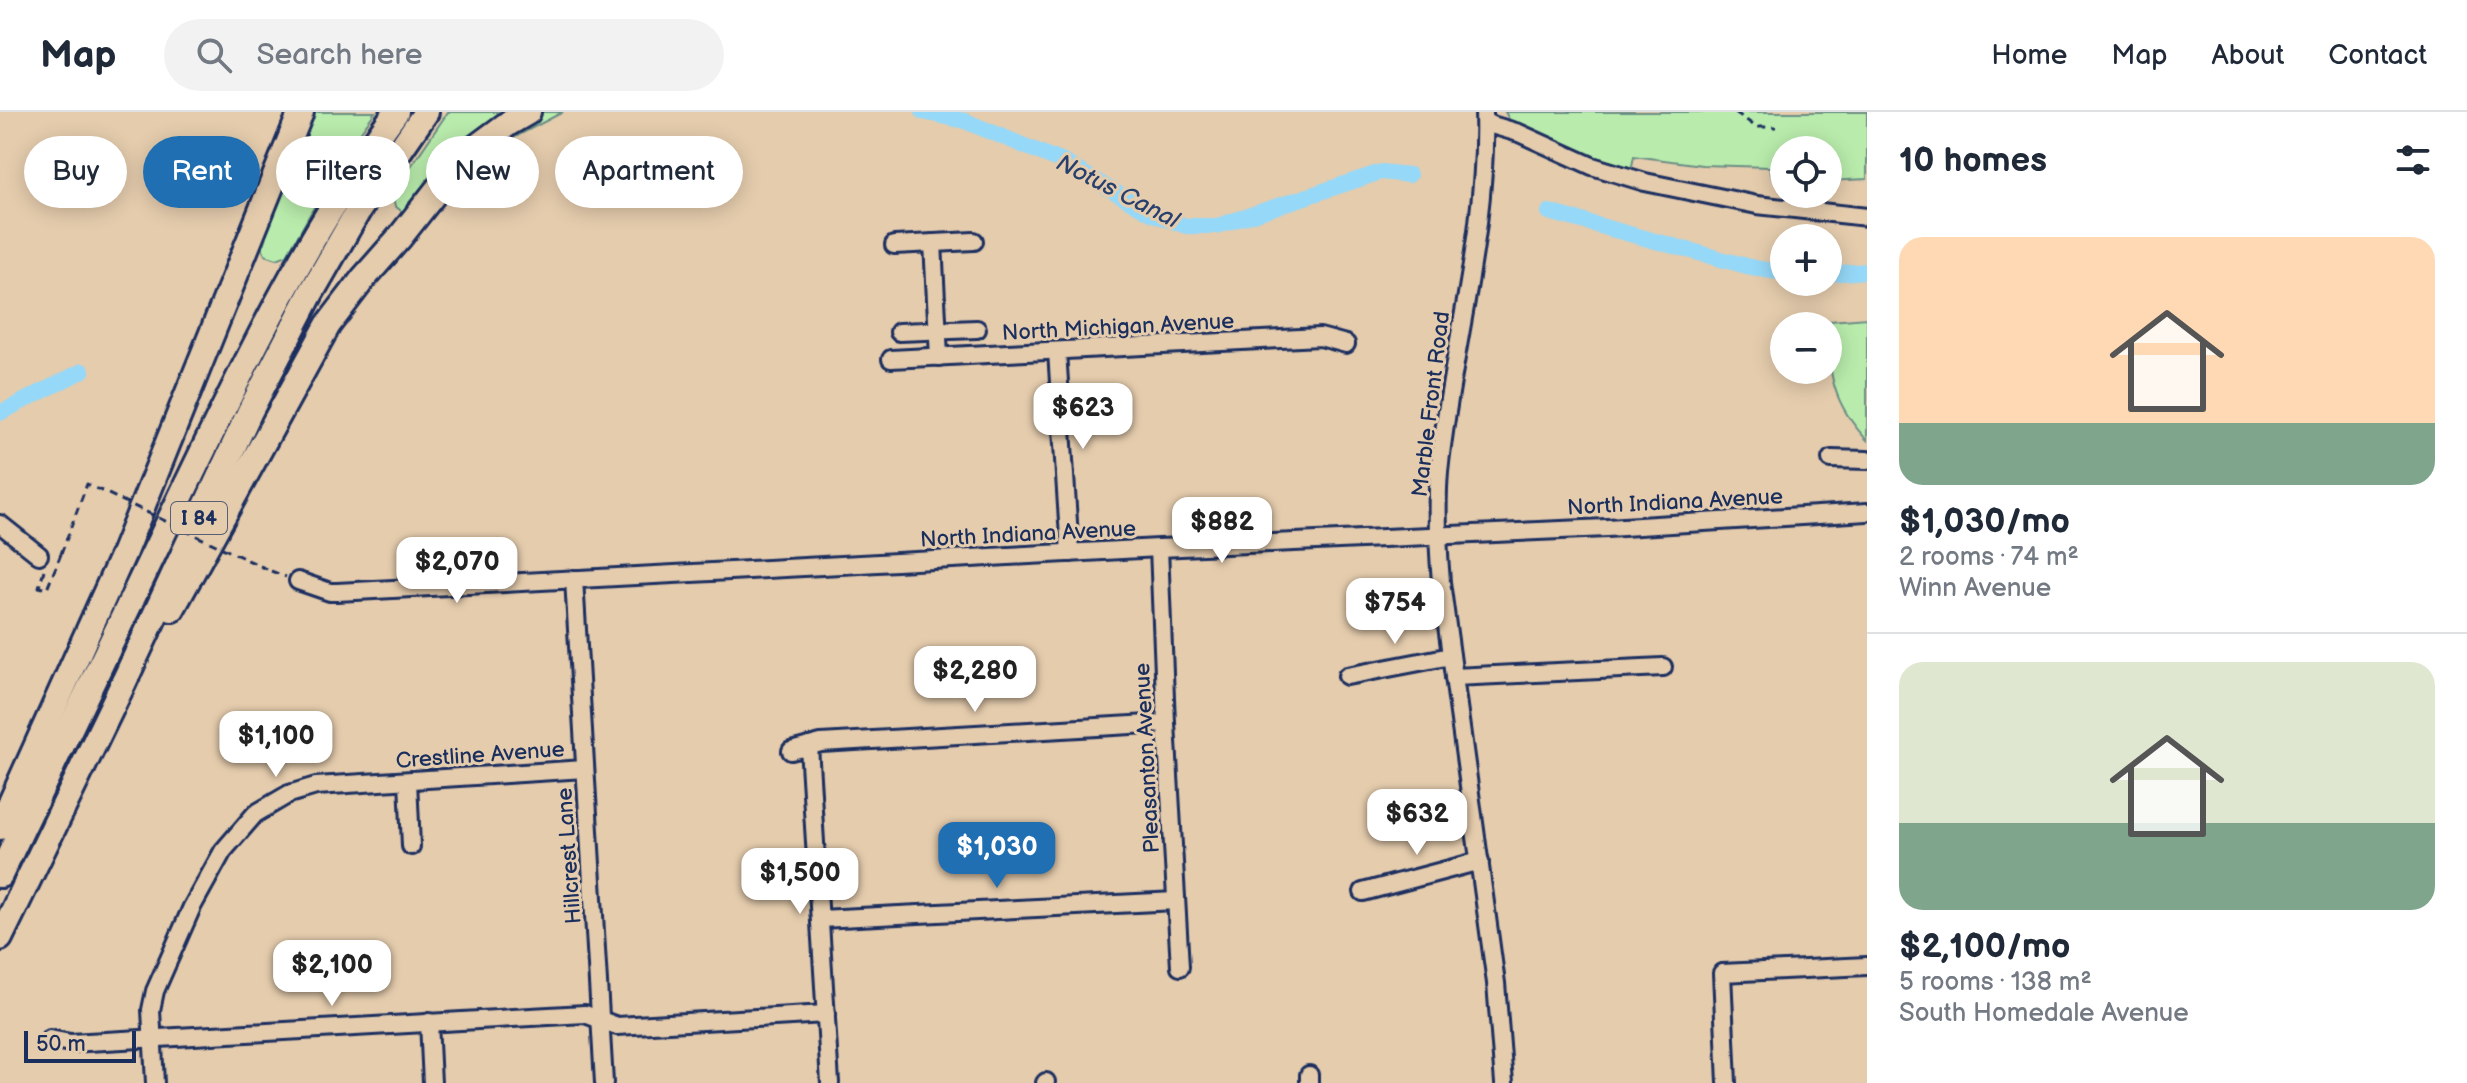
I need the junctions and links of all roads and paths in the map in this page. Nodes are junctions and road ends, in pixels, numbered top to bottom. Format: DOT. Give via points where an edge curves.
graph roads {
  1 [pos="301,112"];
  2 [pos="396,112"];
  3 [pos="426,112"];
  4 [pos="528,112"];
  5 [pos="1735,112"];
  6 [pos="1484,118"];
  7 [pos="1776,127"];
  8 [pos="1867,217"];
  9 [pos="974,241"];
  10 [pos="933,243"];
  11 [pos="894,245"];
  12 [pos="977,329"];
  13 [pos="938,330"];
  14 [pos="899,332"];
  15 [pos="1346,344"];
  16 [pos="1057,351"];
  17 [pos="939,357"];
  18 [pos="891,359"];
  19 [pos="1831,459"];
  20 [pos="1867,460"];
  21 [pos="1867,512"];
  22 [pos="0,524"];
  23 [pos="1437,534"];
  24 [pos="1159,548"];
  25 [pos="1070,553"];
  26 [pos="39,555"];
  27 [pos="271,571"];
  28 [pos="574,579"];
  29 [pos="298,581"];
  30 [pos="1451,656"];
  31 [pos="1663,667"];
  32 [pos="1347,676"];
  33 [pos="1454,677"];
  34 [pos="123,684"];
  35 [pos="1166,723"];
  36 [pos="809,746"];
  37 [pos="791,751"];
  38 [pos="585,769"];
  39 [pos="408,781"];
  40 [pos="0,827"];
  41 [pos="411,846"];
  42 [pos="1480,861"];
  43 [pos="0,875"];
  44 [pos="1363,892"];
  45 [pos="1176,901"];
  46 [pos="820,919"];
  47 [pos="0,938"];
  48 [pos="1867,966"];
  49 [pos="1180,967"];
  50 [pos="826,1014"];
  51 [pos="601,1020"];
  52 [pos="429,1022"];
  53 [pos="50,1039"];
  54 [pos="153,1039"];
  55 [pos="155,1083"];
  56 [pos="432,1083"];
  57 [pos="604,1083"];
  58 [pos="830,1083"];
  59 [pos="1504,1083"];
  60 [pos="1727,1083"];
  1 -- 40 [label="highway" via="124,552"];
  2 -- 43 [label="highway, I 84" via="316,235 266,325"];
  3 -- 34 [label="highway, I 84" via="358,211 311,293"];
  4 -- 34 [label="highway" via="463,157 328,325 173,607"];
  5 -- 7 [label="path" via="1756,127"];
  6 -- 8 [label="street" via="1592,166 1645,182 1757,205"];
  6 -- 23 [label="street, Marble Front Road" via="1476,226 1439,472"];
  9 -- 10 [label="street"];
  10 -- 11 [label="street"];
  10 -- 13 [label="street"];
  12 -- 13 [label="street"];
  13 -- 14 [label="street"];
  13 -- 17 [label="street"];
  15 -- 16 [label="street, North Michigan Avenue" via="1320,337"];
  16 -- 17 [label="street, North Michigan Avenue"];
  16 -- 25 [label="street"];
  17 -- 18 [label="street, North Michigan Avenue"];
  19 -- 20 [label="street"];
  21 -- 23 [label="street, North Indiana Avenue"];
  22 -- 26 [label="street"];
  23 -- 24 [label="street, North Indiana Avenue"];
  23 -- 30 [label="street, Marble Front Road"];
  24 -- 25 [label="street, North Indiana Avenue"];
  24 -- 35 [label="street, Pleasanton Avenue"];
  25 -- 28 [label="street, North Indiana Avenue"];
  26 -- 27 [label="path, bridge" via="47,560 39,587 47,589 87,484"];
  28 -- 29 [label="street, North Indiana Avenue" via="330,592"];
  28 -- 38 [label="street, Hillcrest Lane"];
  30 -- 32 [label="street"];
  30 -- 33 [label="street, Marble Front Road"];
  31 -- 33 [label="street"];
  33 -- 42 [label="street, Marble Front Road"];
  34 -- 47 [label="highway, I 84"];
  35 -- 36 [label="street"];
  35 -- 45 [label="street, Pleasanton Avenue"];
  36 -- 37 [label="street"];
  36 -- 46 [label="street"];
  38 -- 39 [label="street, Crestline Avenue"];
  38 -- 51 [label="street, Hillcrest Lane"];
  39 -- 41 [label="street"];
  39 -- 54 [label="street, Crestline Avenue" via="316,786 255,814 223,851 192,907 155,991"];
  42 -- 44 [label="street"];
  42 -- 59 [label="street, Marble Front Road"];
  45 -- 46 [label="street"];
  45 -- 49 [label="street, Pleasanton Avenue"];
  46 -- 50 [label="street"];
  48 -- 60 [label="street" via="1722,973"];
  50 -- 51 [label="street" via="617,1026"];
  50 -- 58 [label="street"];
  51 -- 52 [label="street" via="585,1014"];
  51 -- 57 [label="street, Hillcrest Lane"];
  52 -- 54 [label="street"];
  52 -- 56 [label="street"];
  53 -- 54 [label="street"];
  54 -- 55 [label="street, Crestline Avenue"];
}
